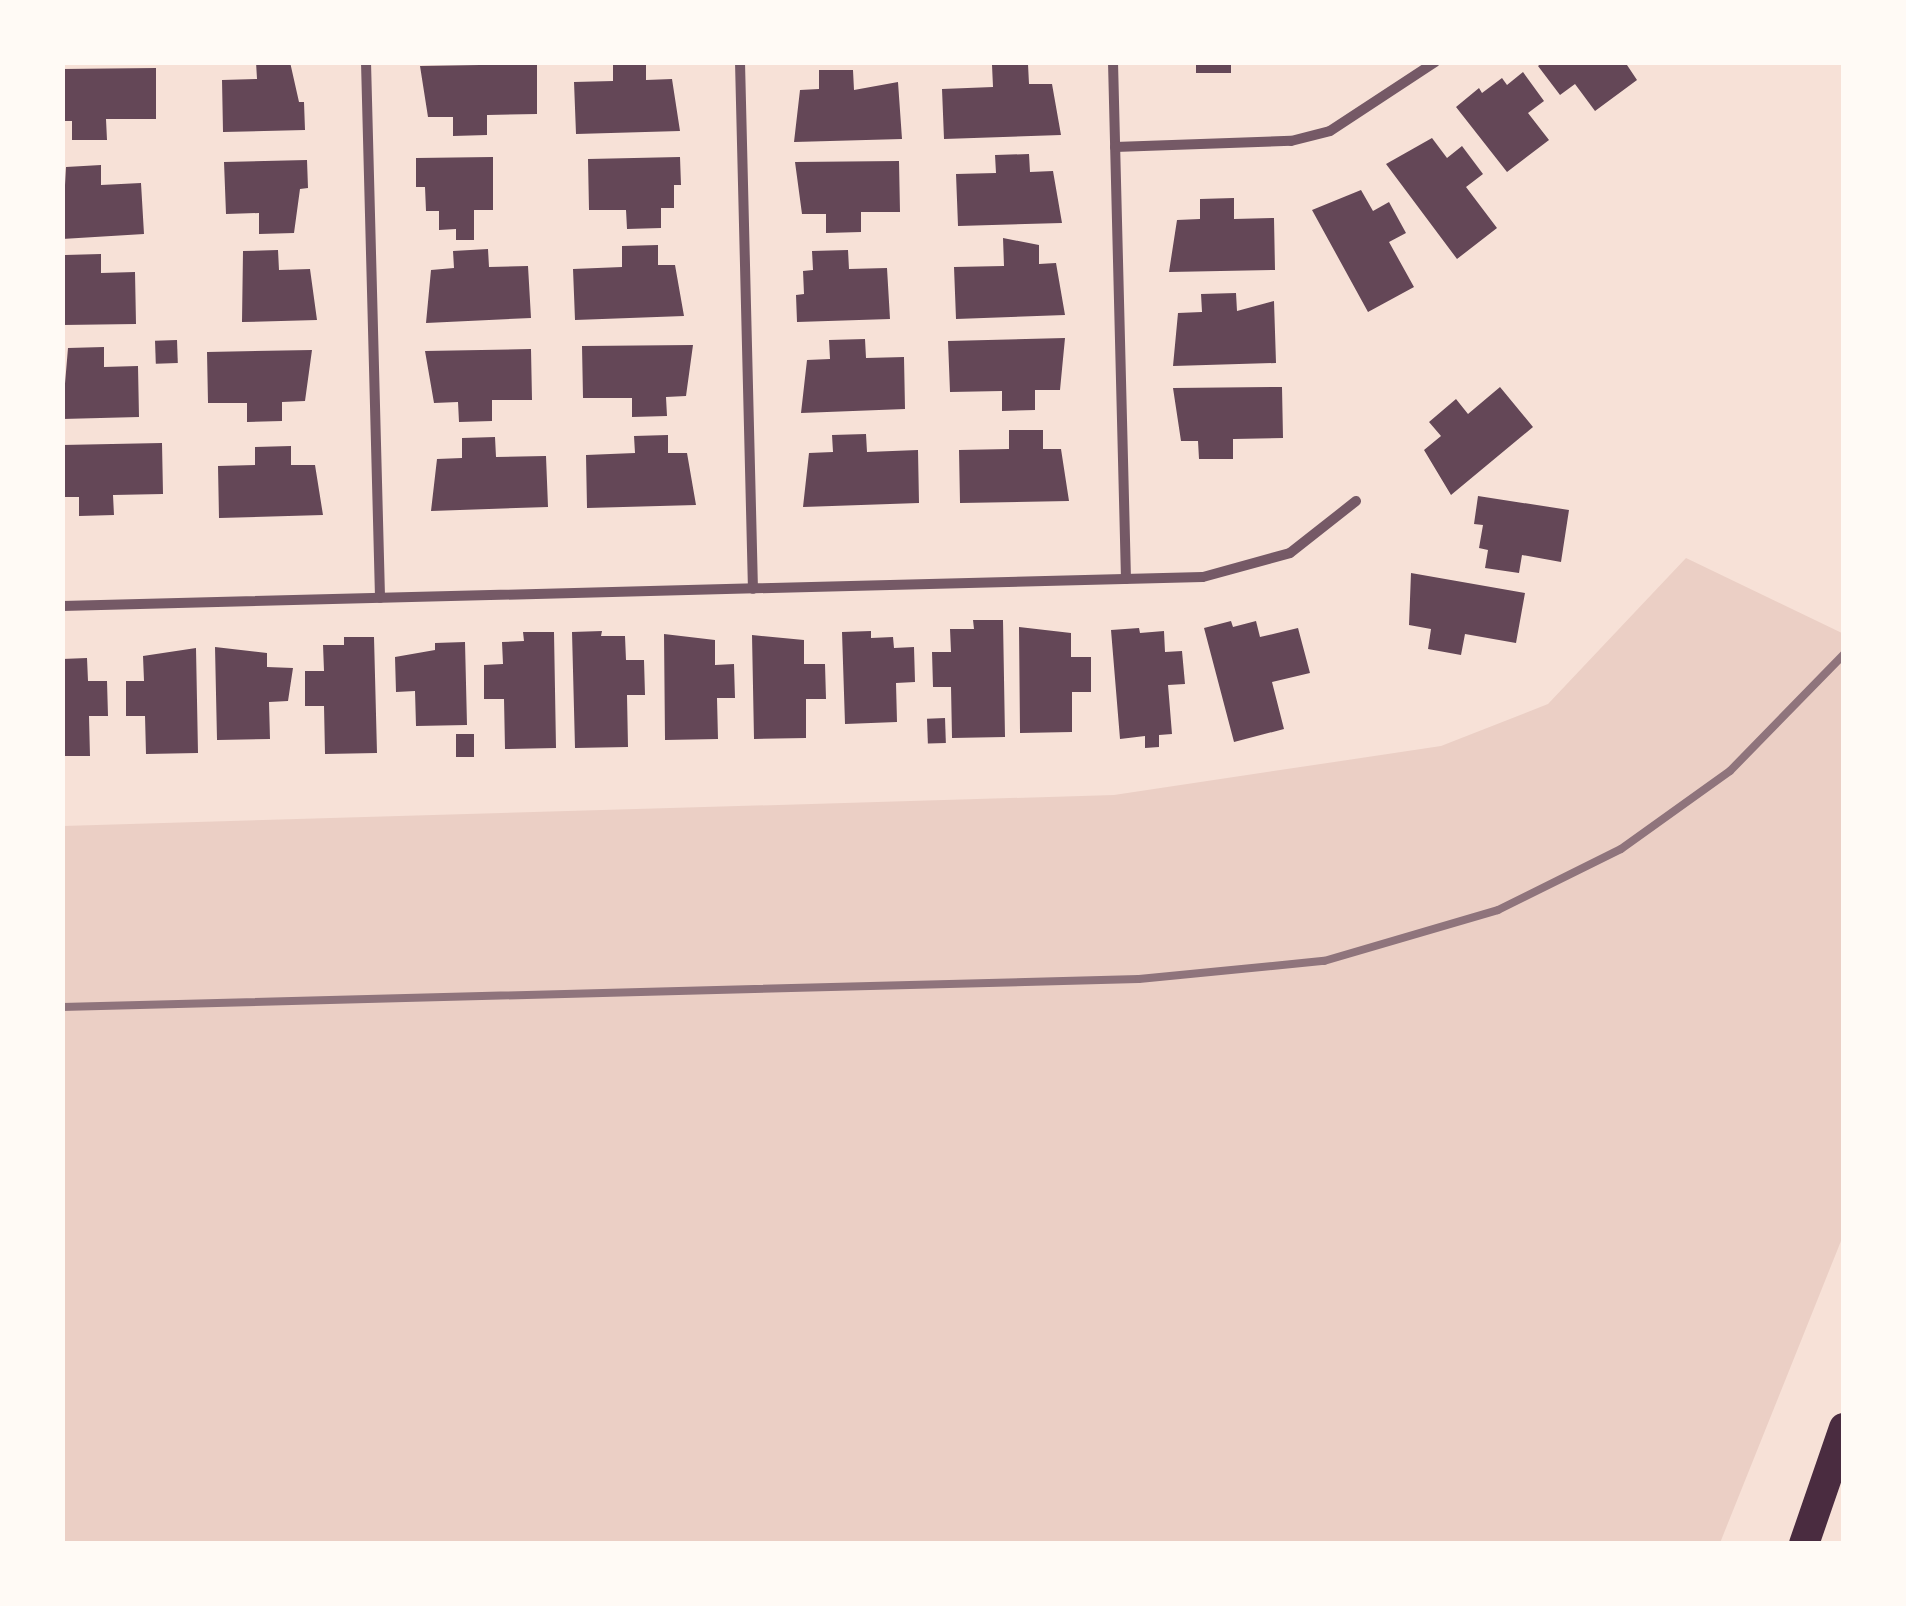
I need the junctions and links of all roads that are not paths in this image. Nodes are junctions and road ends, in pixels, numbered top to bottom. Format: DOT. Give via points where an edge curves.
graph roads {
  1 [pos="366,62"];
  2 [pos="740,62"];
  3 [pos="1113,62"];
  4 [pos="1435,62"];
  5 [pos="1116,147"];
  6 [pos="1356,501"];
  7 [pos="1126,579"];
  8 [pos="753,588"];
  9 [pos="380,598"];
  10 [pos="62,606"];
  11 [pos="1844,1428"];
  12 [pos="1804,1544"];
  1 -- 9 [label="street"];
  2 -- 8 [label="street"];
  3 -- 5 [label="street"];
  4 -- 5 [label="street" via="1368,111 1317,135"];
  5 -- 7 [label="street"];
  6 -- 7 [label="street" via="1290,553 1203,577"];
  7 -- 8 [label="street"];
  8 -- 9 [label="street"];
  9 -- 10 [label="street"];
  11 -- 12 [label="highway"];
}
